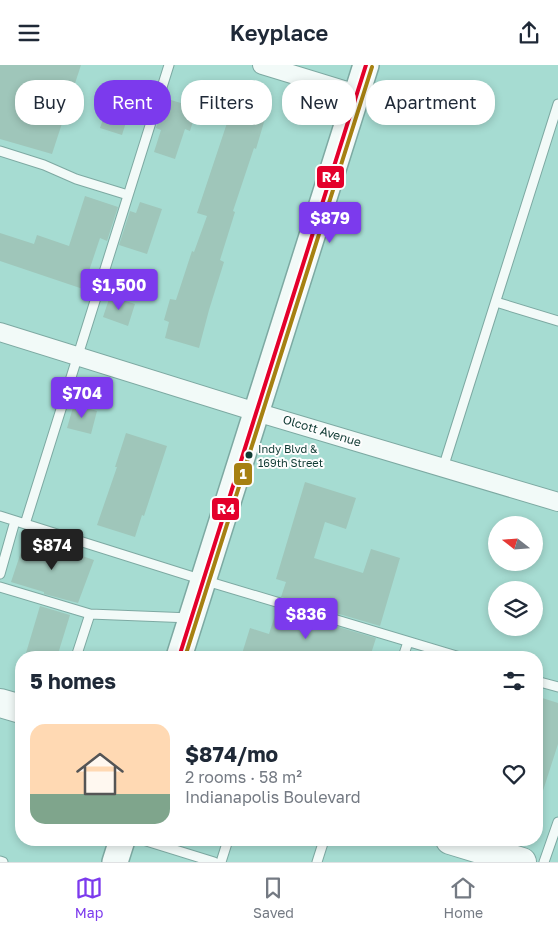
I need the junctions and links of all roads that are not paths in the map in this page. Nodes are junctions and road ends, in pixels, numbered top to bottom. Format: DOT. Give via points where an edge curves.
graph roads {
  1 [pos="169,65"];
  2 [pos="262,65"];
  3 [pos="366,65"];
  4 [pos="357,94"];
  5 [pos="558,104"];
  6 [pos="0,151"];
  7 [pos="128,195"];
  8 [pos="496,302"];
  9 [pos="558,321"];
  10 [pos="0,332"];
  11 [pos="78,356"];
  12 [pos="256,412"];
  13 [pos="444,468"];
  14 [pos="558,502"];
  15 [pos="0,516"];
  16 [pos="15,521"];
  17 [pos="24,524"];
  18 [pos="0,574"];
  19 [pos="203,580"];
  20 [pos="0,587"];
  21 [pos="90,614"];
  22 [pos="191,618"];
  23 [pos="408,642"];
  24 [pos="78,651"];
  25 [pos="180,651"];
  26 [pos="406,651"];
  27 [pos="439,651"];
  28 [pos="543,683"];
  29 [pos="558,687"];
  30 [pos="0,703"];
  31 [pos="15,707"];
  32 [pos="558,822"];
  33 [pos="120,846"];
  34 [pos="162,846"];
  35 [pos="226,846"];
  36 [pos="322,846"];
  37 [pos="465,846"];
  38 [pos="495,858"];
  39 [pos="115,862"];
  40 [pos="214,862"];
  41 [pos="221,862"];
  42 [pos="317,862"];
  43 [pos="522,862"];
  44 [pos="544,862"];
  1 -- 7 [label="lane"];
  2 -- 4 [label="street"];
  3 -- 4 [label="street"];
  4 -- 12 [label="street"];
  5 -- 8 [label="lane"];
  6 -- 7 [label="lane"];
  7 -- 11 [label="lane"];
  8 -- 9 [label="lane"];
  8 -- 13 [label="lane"];
  10 -- 11 [label="street, Olcott Avenue"];
  11 -- 12 [label="street, Olcott Avenue"];
  11 -- 17 [label="lane"];
  12 -- 13 [label="street, Olcott Avenue"];
  12 -- 19 [label="street"];
  13 -- 14 [label="street, Olcott Avenue"];
  15 -- 16 [label="lane"];
  16 -- 17 [label="lane"];
  16 -- 18 [label="lane"];
  17 -- 19 [label="lane"];
  19 -- 22 [label="street"];
  19 -- 23 [label="lane"];
  20 -- 21 [label="lane"];
  21 -- 22 [label="lane"];
  21 -- 24 [label="lane"];
  22 -- 25 [label="street"];
  23 -- 26 [label="lane"];
  23 -- 27 [label="lane"];
  28 -- 29 [label="lane"];
  30 -- 31 [label="main road"];
  32 -- 44 [label="lane"];
  33 -- 39 [label="street"];
  34 -- 40 [label="lane"];
  35 -- 41 [label="lane"];
  36 -- 42 [label="lane"];
  37 -- 38 [label="main road"];
  38 -- 43 [label="main road"];
}
